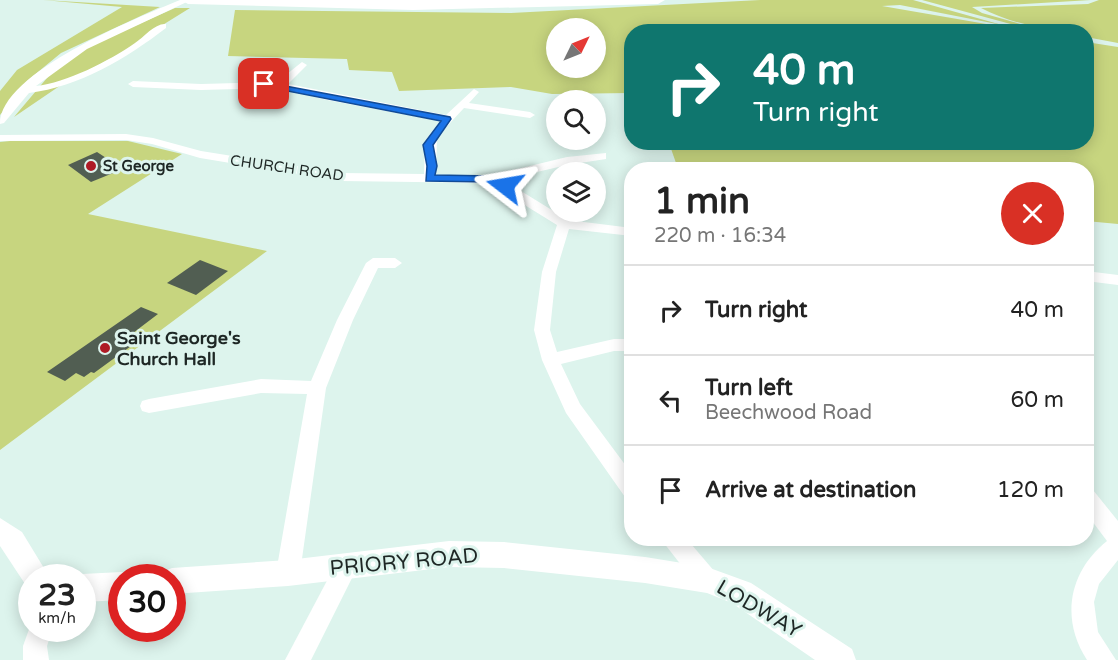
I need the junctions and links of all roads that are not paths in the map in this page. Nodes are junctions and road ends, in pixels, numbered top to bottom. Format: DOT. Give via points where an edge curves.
graph roads {
  1 [pos="187,0"];
  2 [pos="658,0"];
  3 [pos="163,26"];
  4 [pos="282,72"];
  5 [pos="134,84"];
  6 [pos="279,85"];
  7 [pos="324,88"];
  8 [pos="24,90"];
  9 [pos="474,92"];
  10 [pos="314,94"];
  11 [pos="462,105"];
  12 [pos="530,115"];
  13 [pos="447,119"];
  14 [pos="0,121"];
  15 [pos="0,138"];
  16 [pos="602,156"];
  17 [pos="429,178"];
  18 [pos="492,179"];
  19 [pos="564,224"];
  20 [pos="624,231"];
  21 [pos="395,263"];
  22 [pos="1094,277"];
  23 [pos="1118,280"];
  24 [pos="624,345"];
  25 [pos="551,360"];
  26 [pos="317,388"];
  27 [pos="149,406"];
  28 [pos="624,480"];
  29 [pos="1094,507"];
  30 [pos="0,530"];
  31 [pos="1118,538"];
  32 [pos="677,546"];
  33 [pos="1118,546"];
  34 [pos="29,564"];
  35 [pos="347,566"];
  36 [pos="288,573"];
  37 [pos="186,580"];
  38 [pos="707,580"];
  39 [pos="36,642"];
  40 [pos="36,660"];
  41 [pos="298,660"];
  42 [pos="841,660"];
  43 [pos="1103,660"];
  1 -- 2 [label="highway" via="413,6"];
  1 -- 8 [label="street" via="80,47 51,65"];
  3 -- 8 [label="street" via="137,46 65,83"];
  4 -- 6 [label="street" via="299,69"];
  5 -- 6 [label="street"];
  6 -- 10 [label="street"];
  7 -- 10 [label="street"];
  8 -- 14 [label="street"];
  9 -- 11 [label="street"];
  10 -- 13 [label="street"];
  11 -- 12 [label="street"];
  11 -- 13 [label="street"];
  13 -- 17 [label="street" via="428,145 432,166"];
  15 -- 17 [label="street, CHURCH ROAD" via="126,137 200,154 341,177"];
  16 -- 18 [label="street"];
  17 -- 18 [label="street, CHURCH ROAD"];
  18 -- 19 [label="street, CHURCH ROAD"];
  19 -- 20 [label="street"];
  19 -- 25 [label="street" via="549,272 542,330"];
  21 -- 26 [label="street" via="367,260"];
  22 -- 23 [label="street"];
  24 -- 25 [label="street"];
  25 -- 28 [label="street" via="573,408"];
  26 -- 27 [label="street" via="261,386 173,393"];
  26 -- 36 [label="street"];
  29 -- 31 [label="street"];
  30 -- 34 [label="street" via="14,541"];
  32 -- 38 [label="street"];
  33 -- 43 [label="street" via="1097,565 1081,608 1084,631"];
  35 -- 36 [label="street, PRIORY ROAD"];
  35 -- 38 [label="street, PRIORY ROAD" via="449,554 504,555"];
  35 -- 41 [label="street"];
  36 -- 37 [label="street, PRIORY ROAD"];
  38 -- 42 [label="street, LODWAY" via="751,599"];
  39 -- 40 [label="street"];
}
